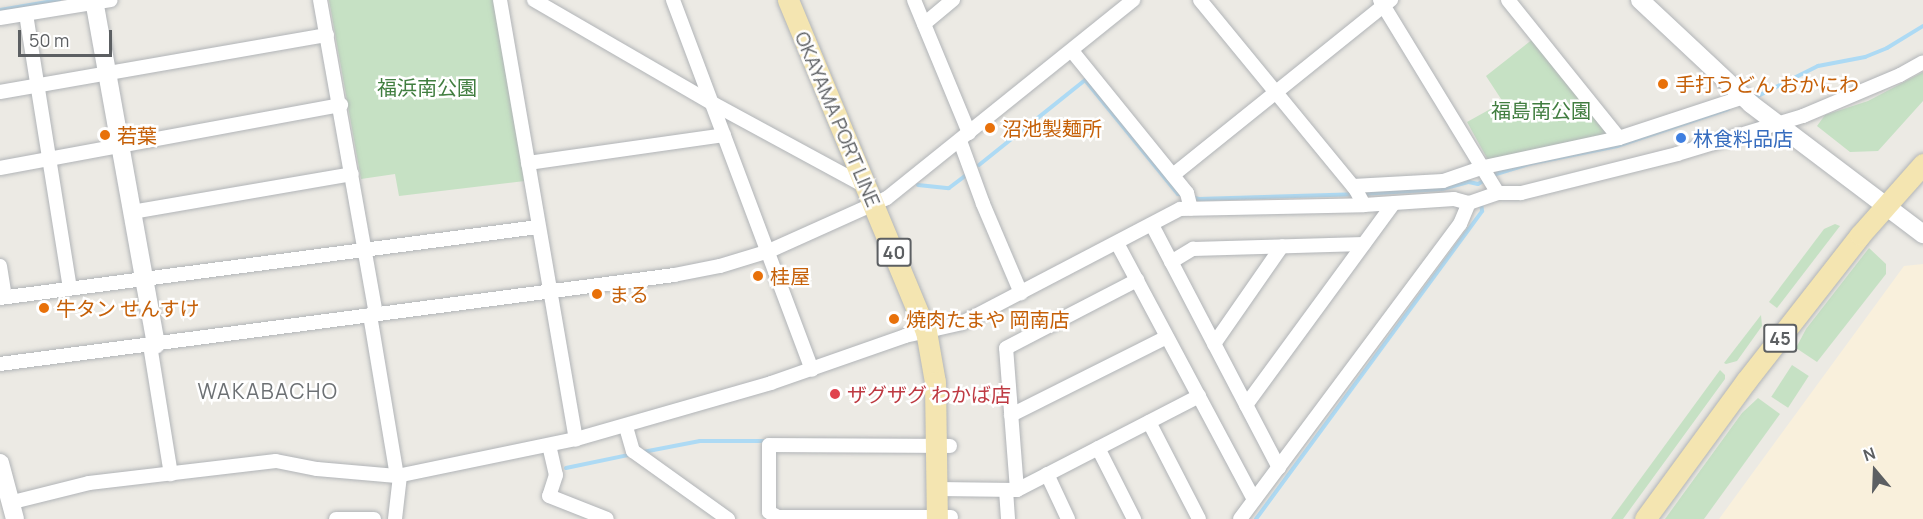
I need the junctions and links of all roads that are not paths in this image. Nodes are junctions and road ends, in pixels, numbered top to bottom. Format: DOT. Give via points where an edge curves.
graph roads {
  1 [pos="320,0"];
  2 [pos="500,0"];
  3 [pos="534,0"];
  4 [pos="673,0"];
  5 [pos="788,0"];
  6 [pos="804,0"];
  7 [pos="914,0"];
  8 [pos="953,0"];
  9 [pos="1133,0"];
  10 [pos="1200,0"];
  11 [pos="1508,0"];
  12 [pos="1640,0"];
  13 [pos="100,1"];
  14 [pos="1385,2"];
  15 [pos="26,14"];
  16 [pos="0,18"];
  17 [pos="924,24"];
  18 [pos="327,35"];
  19 [pos="1072,51"];
  20 [pos="1923,62"];
  21 [pos="107,74"];
  22 [pos="37,86"];
  23 [pos="0,92"];
  24 [pos="1275,94"];
  25 [pos="1747,100"];
  26 [pos="712,103"];
  27 [pos="341,105"];
  28 [pos="1778,124"];
  29 [pos="724,135"];
  30 [pos="964,137"];
  31 [pos="1619,138"];
  32 [pos="120,145"];
  33 [pos="49,159"];
  34 [pos="528,163"];
  35 [pos="1923,164"];
  36 [pos="0,168"];
  37 [pos="352,174"];
  38 [pos="1173,175"];
  39 [pos="1491,182"];
  40 [pos="1358,195"];
  41 [pos="876,196"];
  42 [pos="1189,202"];
  43 [pos="1471,202"];
  44 [pos="1394,203"];
  45 [pos="1885,207"];
  46 [pos="132,212"];
  47 [pos="1152,225"];
  48 [pos="538,227"];
  49 [pos="1923,234"];
  50 [pos="1117,243"];
  51 [pos="1364,244"];
  52 [pos="1282,246"];
  53 [pos="365,249"];
  54 [pos="769,251"];
  55 [pos="1171,262"];
  56 [pos="0,266"];
  57 [pos="144,279"];
  58 [pos="1137,280"];
  59 [pos="70,289"];
  60 [pos="549,291"];
  61 [pos="1021,293"];
  62 [pos="2,298"];
  63 [pos="373,314"];
  64 [pos="933,330"];
  65 [pos="1167,337"];
  66 [pos="1214,344"];
  67 [pos="153,345"];
  68 [pos="0,364"];
  69 [pos="812,370"];
  70 [pos="1199,396"];
  71 [pos="1246,405"];
  72 [pos="1011,415"];
  73 [pos="1149,422"];
  74 [pos="626,427"];
  75 [pos="576,439"];
  76 [pos="549,445"];
  77 [pos="943,446"];
  78 [pos="1098,448"];
  79 [pos="0,463"];
  80 [pos="1280,468"];
  81 [pos="171,474"];
  82 [pos="1047,474"];
  83 [pos="398,476"];
  84 [pos="943,489"];
  85 [pos="1012,490"];
  86 [pos="1254,500"];
  87 [pos="9,502"];
  88 [pos="944,518"];
  89 [pos="341,519"];
  90 [pos="374,519"];
  91 [pos="395,519"];
  92 [pos="607,519"];
  93 [pos="728,519"];
  94 [pos="1008,519"];
  95 [pos="1068,519"];
  96 [pos="1134,519"];
  97 [pos="1199,519"];
  98 [pos="1240,519"];
  99 [pos="1645,519"];
  1 -- 18 [label="street"];
  2 -- 34 [label="street"];
  3 -- 26 [label="street"];
  4 -- 26 [label="street"];
  5 -- 41 [label="main road, OKAYAMA PORT LINE / 40"];
  6 -- 41 [label="main road, OKAYAMA PORT LINE / 40"];
  7 -- 17 [label="street"];
  8 -- 17 [label="street"];
  9 -- 19 [label="street"];
  10 -- 24 [label="street"];
  11 -- 31 [label="street"];
  12 -- 25 [label="street"];
  13 -- 15 [label="street"];
  13 -- 21 [label="street"];
  14 -- 24 [label="street"];
  14 -- 39 [label="street"];
  15 -- 16 [label="street"];
  15 -- 22 [label="street"];
  17 -- 30 [label="street"];
  18 -- 21 [label="street"];
  18 -- 27 [label="street"];
  19 -- 30 [label="street"];
  19 -- 38 [label="street"];
  20 -- 28 [label="street"];
  21 -- 22 [label="street"];
  21 -- 32 [label="street"];
  22 -- 23 [label="street"];
  22 -- 33 [label="street"];
  24 -- 38 [label="street"];
  24 -- 40 [label="street"];
  25 -- 28 [label="street"];
  25 -- 31 [label="street"];
  26 -- 29 [label="street"];
  26 -- 41 [label="street"];
  27 -- 32 [label="street"];
  27 -- 37 [label="street"];
  28 -- 39 [label="street" via="1521,193"];
  28 -- 45 [label="street"];
  29 -- 34 [label="street"];
  29 -- 54 [label="street"];
  30 -- 41 [label="street"];
  30 -- 61 [label="street" via="983,204"];
  31 -- 39 [label="street"];
  32 -- 33 [label="street"];
  32 -- 46 [label="street"];
  33 -- 36 [label="street"];
  33 -- 59 [label="street"];
  34 -- 48 [label="street"];
  35 -- 45 [label="main road, 45"];
  37 -- 46 [label="street"];
  37 -- 53 [label="street"];
  38 -- 42 [label="street"];
  39 -- 40 [label="street" via="1443,181"];
  39 -- 43 [label="street"];
  40 -- 42 [label="street"];
  40 -- 44 [label="street"];
  41 -- 54 [label="street"];
  41 -- 64 [label="main road, OKAYAMA PORT LINE / 40"];
  42 -- 47 [label="street"];
  43 -- 44 [label="street" via="1454,199"];
  43 -- 80 [label="street" via="1460,224"];
  44 -- 51 [label="street"];
  45 -- 49 [label="street"];
  45 -- 99 [label="main road, 45" via="1746,381"];
  46 -- 57 [label="street"];
  47 -- 50 [label="street"];
  47 -- 55 [label="street"];
  48 -- 53 [label="street"];
  48 -- 60 [label="street"];
  50 -- 58 [label="street"];
  50 -- 61 [label="street"];
  51 -- 52 [label="street"];
  51 -- 71 [label="street"];
  52 -- 55 [label="street" via="1193,249"];
  52 -- 66 [label="street"];
  53 -- 57 [label="street"];
  53 -- 63 [label="street"];
  54 -- 60 [label="street" via="674,275"];
  54 -- 69 [label="street"];
  55 -- 66 [label="street"];
  56 -- 62 [label="street"];
  57 -- 59 [label="street"];
  57 -- 67 [label="street"];
  58 -- 65 [label="street"];
  58 -- 72 [label="street" via="1006,348"];
  59 -- 62 [label="street"];
  60 -- 63 [label="street"];
  60 -- 75 [label="street"];
  61 -- 64 [label="street" via="962,323"];
  63 -- 67 [label="street"];
  63 -- 83 [label="street"];
  64 -- 69 [label="street" via="905,336"];
  64 -- 77 [label="main road, OKAYAMA PORT LINE / 40"];
  65 -- 70 [label="street"];
  65 -- 72 [label="street"];
  66 -- 71 [label="street"];
  67 -- 68 [label="street"];
  67 -- 81 [label="street"];
  69 -- 74 [label="street"];
  70 -- 73 [label="street"];
  70 -- 86 [label="street"];
  71 -- 80 [label="street"];
  72 -- 85 [label="street"];
  73 -- 78 [label="street"];
  73 -- 97 [label="street"];
  74 -- 75 [label="street"];
  74 -- 93 [label="street" via="637,454"];
  75 -- 76 [label="street"];
  76 -- 83 [label="street"];
  76 -- 92 [label="street" via="556,475 549,496"];
  77 -- 84 [label="main road, OKAYAMA PORT LINE / 40"];
  77 -- 88 [label="street" via="769,445 769,490 770,512 778,517"];
  78 -- 82 [label="street"];
  78 -- 96 [label="street"];
  79 -- 87 [label="street"];
  80 -- 86 [label="street"];
  81 -- 83 [label="street" via="276,461"];
  81 -- 87 [label="street" via="89,483"];
  82 -- 85 [label="street"];
  82 -- 95 [label="street"];
  83 -- 91 [label="street"];
  84 -- 85 [label="street"];
  84 -- 88 [label="main road, OKAYAMA PORT LINE / 40"];
  85 -- 94 [label="street"];
  86 -- 98 [label="street"];
  89 -- 90 [label="street"];
}
